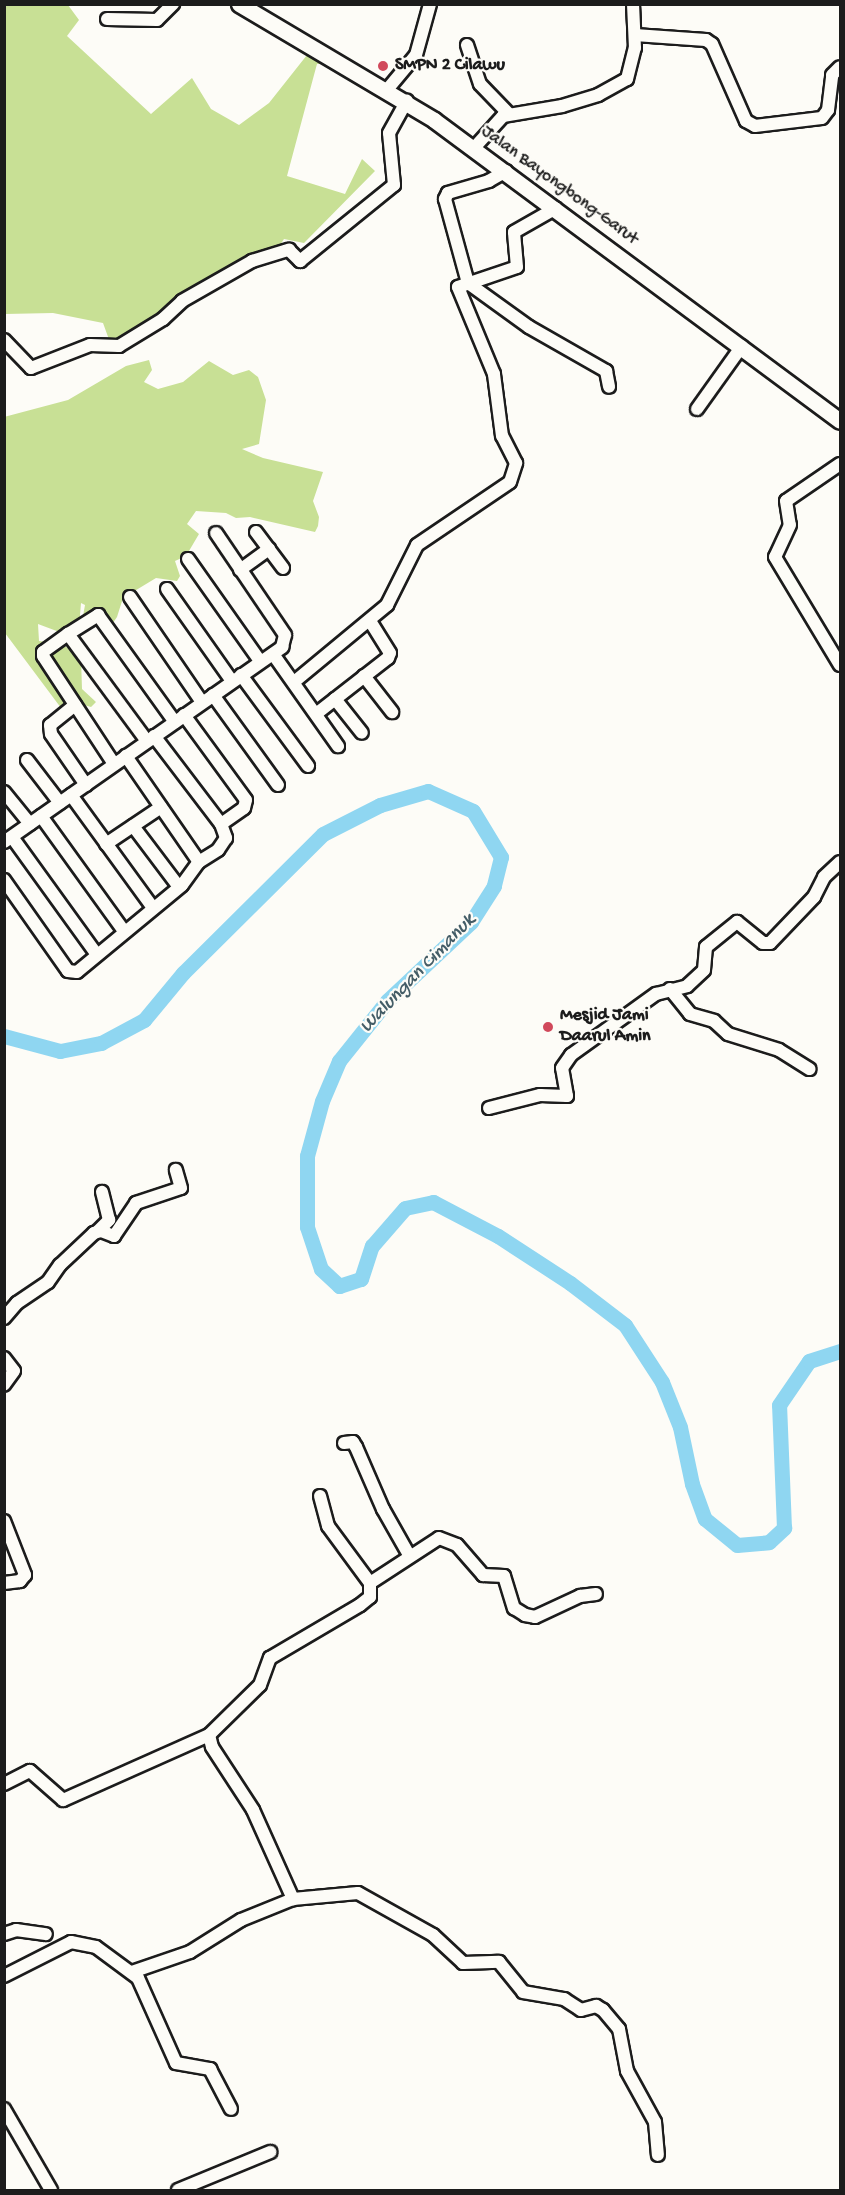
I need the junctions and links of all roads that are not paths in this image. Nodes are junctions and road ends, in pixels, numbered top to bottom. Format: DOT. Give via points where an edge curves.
graph roads {
  1 [pos="173,4"];
  2 [pos="239,4"];
  3 [pos="430,4"];
  4 [pos="633,4"];
  5 [pos="107,19"];
  6 [pos="635,34"];
  7 [pos="467,45"];
  8 [pos="840,67"];
  9 [pos="386,91"];
  10 [pos="407,101"];
  11 [pos="509,114"];
  12 [pos="474,148"];
  13 [pos="506,171"];
  14 [pos="556,208"];
  15 [pos="468,283"];
  16 [pos="4,340"];
  17 [pos="742,346"];
  18 [pos="609,387"];
  19 [pos="696,409"];
  20 [pos="840,421"];
  21 [pos="840,464"];
  22 [pos="256,532"];
  23 [pos="216,533"];
  24 [pos="269,549"];
  25 [pos="188,560"];
  26 [pos="283,568"];
  27 [pos="240,570"];
  28 [pos="167,589"];
  29 [pos="130,597"];
  30 [pos="370,621"];
  31 [pos="68,634"];
  32 [pos="273,654"];
  33 [pos="260,661"];
  34 [pos="840,665"];
  35 [pos="364,676"];
  36 [pos="237,678"];
  37 [pos="294,682"];
  38 [pos="208,699"];
  39 [pos="334,699"];
  40 [pos="75,705"];
  41 [pos="392,712"];
  42 [pos="316,714"];
  43 [pos="179,718"];
  44 [pos="362,733"];
  45 [pos="151,739"];
  46 [pos="338,746"];
  47 [pos="126,756"];
  48 [pos="27,760"];
  49 [pos="114,764"];
  50 [pos="309,766"];
  51 [pos="86,784"];
  52 [pos="278,785"];
  53 [pos="4,792"];
  54 [pos="71,795"];
  55 [pos="60,803"];
  56 [pos="161,807"];
  57 [pos="41,816"];
  58 [pos="30,824"];
  59 [pos="221,824"];
  60 [pos="133,826"];
  61 [pos="8,839"];
  62 [pos="106,844"];
  63 [pos="199,862"];
  64 [pos="840,862"];
  65 [pos="4,880"];
  66 [pos="179,888"];
  67 [pos="153,908"];
  68 [pos="124,931"];
  69 [pos="97,955"];
  70 [pos="670,989"];
  71 [pos="809,1069"];
  72 [pos="489,1108"];
  73 [pos="176,1170"];
  74 [pos="102,1192"];
  75 [pos="98,1231"];
  76 [pos="4,1318"];
  77 [pos="4,1358"];
  78 [pos="4,1385"];
  79 [pos="344,1443"];
  80 [pos="320,1496"];
  81 [pos="4,1521"];
  82 [pos="409,1555"];
  83 [pos="4,1583"];
  84 [pos="370,1583"];
  85 [pos="596,1594"];
  86 [pos="209,1735"];
  87 [pos="4,1784"];
  88 [pos="293,1899"];
  89 [pos="4,1934"];
  90 [pos="46,1934"];
  91 [pos="132,1972"];
  92 [pos="4,1976"];
  93 [pos="4,2109"];
  94 [pos="231,2109"];
  95 [pos="270,2152"];
  96 [pos="658,2155"];
  97 [pos="51,2190"];
  98 [pos="178,2190"];
  1 -- 5 [label="street" via="158,20"];
  2 -- 9 [label="main road, Jalan Bayongbong-Garut"];
  3 -- 9 [label="street" via="416,55"];
  4 -- 6 [label="street"];
  6 -- 8 [label="street" via="706,40 712,44 746,121 755,126 822,118 828,110 832,75"];
  6 -- 11 [label="street" via="630,70 620,85 562,106"];
  7 -- 11 [label="street" via="480,84"];
  9 -- 10 [label="main road, Jalan Bayongbong-Garut"];
  10 -- 12 [label="main road, Jalan Bayongbong-Garut"];
  10 -- 16 [label="street" via="389,133 394,185 300,261 289,250 252,261 182,301 164,319 119,346 90,345 32,368"];
  11 -- 12 [label="street" via="495,123"];
  12 -- 13 [label="main road, Jalan Bayongbong-Garut"];
  13 -- 14 [label="main road, Jalan Bayongbong-Garut"];
  13 -- 15 [label="street" via="487,182 448,193 445,199"];
  14 -- 15 [label="street" via="514,232 517,267"];
  14 -- 17 [label="main road, Jalan Bayongbong-Garut"];
  15 -- 18 [label="street" via="529,327 606,371"];
  15 -- 30 [label="street" via="458,290 494,374 502,436 516,463 510,482 417,545 387,605"];
  17 -- 19 [label="street"];
  17 -- 20 [label="main road, Jalan Bayongbong-Garut"];
  21 -- 34 [label="street" via="786,501 790,525 775,557"];
  22 -- 24 [label="street"];
  23 -- 27 [label="street"];
  24 -- 26 [label="street"];
  24 -- 27 [label="street"];
  25 -- 33 [label="street"];
  27 -- 32 [label="street" via="285,635 282,647"];
  28 -- 36 [label="street"];
  29 -- 38 [label="street"];
  30 -- 35 [label="street" via="390,653"];
  30 -- 37 [label="street"];
  31 -- 40 [label="street" via="43,656"];
  31 -- 43 [label="street" via="98,615"];
  31 -- 45 [label="street"];
  32 -- 33 [label="street"];
  32 -- 37 [label="street"];
  33 -- 36 [label="street"];
  35 -- 39 [label="street"];
  35 -- 41 [label="street"];
  36 -- 38 [label="street"];
  36 -- 50 [label="street"];
  37 -- 42 [label="street"];
  38 -- 43 [label="street"];
  38 -- 52 [label="street"];
  39 -- 42 [label="street"];
  39 -- 44 [label="street"];
  40 -- 49 [label="street"];
  40 -- 51 [label="street" via="50,725 51,734"];
  42 -- 46 [label="street"];
  43 -- 45 [label="street"];
  43 -- 59 [label="street" via="246,801 244,808"];
  45 -- 47 [label="street"];
  45 -- 59 [label="street"];
  47 -- 49 [label="street"];
  47 -- 56 [label="street"];
  48 -- 55 [label="street"];
  49 -- 51 [label="street"];
  51 -- 54 [label="street"];
  53 -- 58 [label="street"];
  54 -- 55 [label="street"];
  54 -- 62 [label="street"];
  55 -- 57 [label="street"];
  56 -- 60 [label="street"];
  56 -- 63 [label="street"];
  57 -- 58 [label="street"];
  57 -- 68 [label="street"];
  58 -- 61 [label="street"];
  59 -- 63 [label="street" via="226,838 218,850"];
  60 -- 62 [label="street"];
  60 -- 66 [label="street"];
  61 -- 69 [label="street"];
  62 -- 67 [label="street"];
  63 -- 66 [label="street"];
  64 -- 70 [label="street" via="824,877 814,897 770,943 763,943 737,922 706,947 700,975 687,986"];
  65 -- 69 [label="street" via="68,971 77,972"];
  66 -- 67 [label="street"];
  67 -- 68 [label="street"];
  68 -- 69 [label="street"];
  70 -- 71 [label="street" via="690,1014 714,1021 728,1034 779,1050"];
  70 -- 72 [label="street" via="637,1006 571,1055 562,1068 567,1096 540,1095"];
  73 -- 75 [label="street" via="181,1188 136,1203 114,1236"];
  74 -- 75 [label="street" via="109,1220"];
  75 -- 76 [label="street" via="60,1265 48,1282 17,1303"];
  77 -- 78 [label="street" via="14,1371"];
  79 -- 82 [label="street" via="353,1442 357,1447 383,1509"];
  80 -- 84 [label="street" via="328,1526"];
  81 -- 83 [label="street" via="24,1575 20,1581"];
  82 -- 84 [label="street"];
  82 -- 85 [label="street" via="439,1538 457,1545 483,1575 504,1576 514,1608 525,1616 535,1617 580,1596"];
  84 -- 86 [label="street" via="370,1597 360,1605 270,1658 260,1684"];
  86 -- 87 [label="street" via="63,1800 30,1771"];
  86 -- 88 [label="street" via="212,1747 253,1810"];
  88 -- 91 [label="street" via="241,1920 190,1952"];
  88 -- 96 [label="street" via="358,1893 438,1938 463,1963 499,1962 523,1992 564,1999 581,2010 599,2007 619,2029 627,2071 655,2122"];
  89 -- 90 [label="street" via="16,1930"];
  91 -- 92 [label="street" via="96,1947 75,1941"];
  91 -- 94 [label="street" via="178,2065 210,2069"];
  93 -- 97 [label="street"];
  95 -- 98 [label="street"];
}
